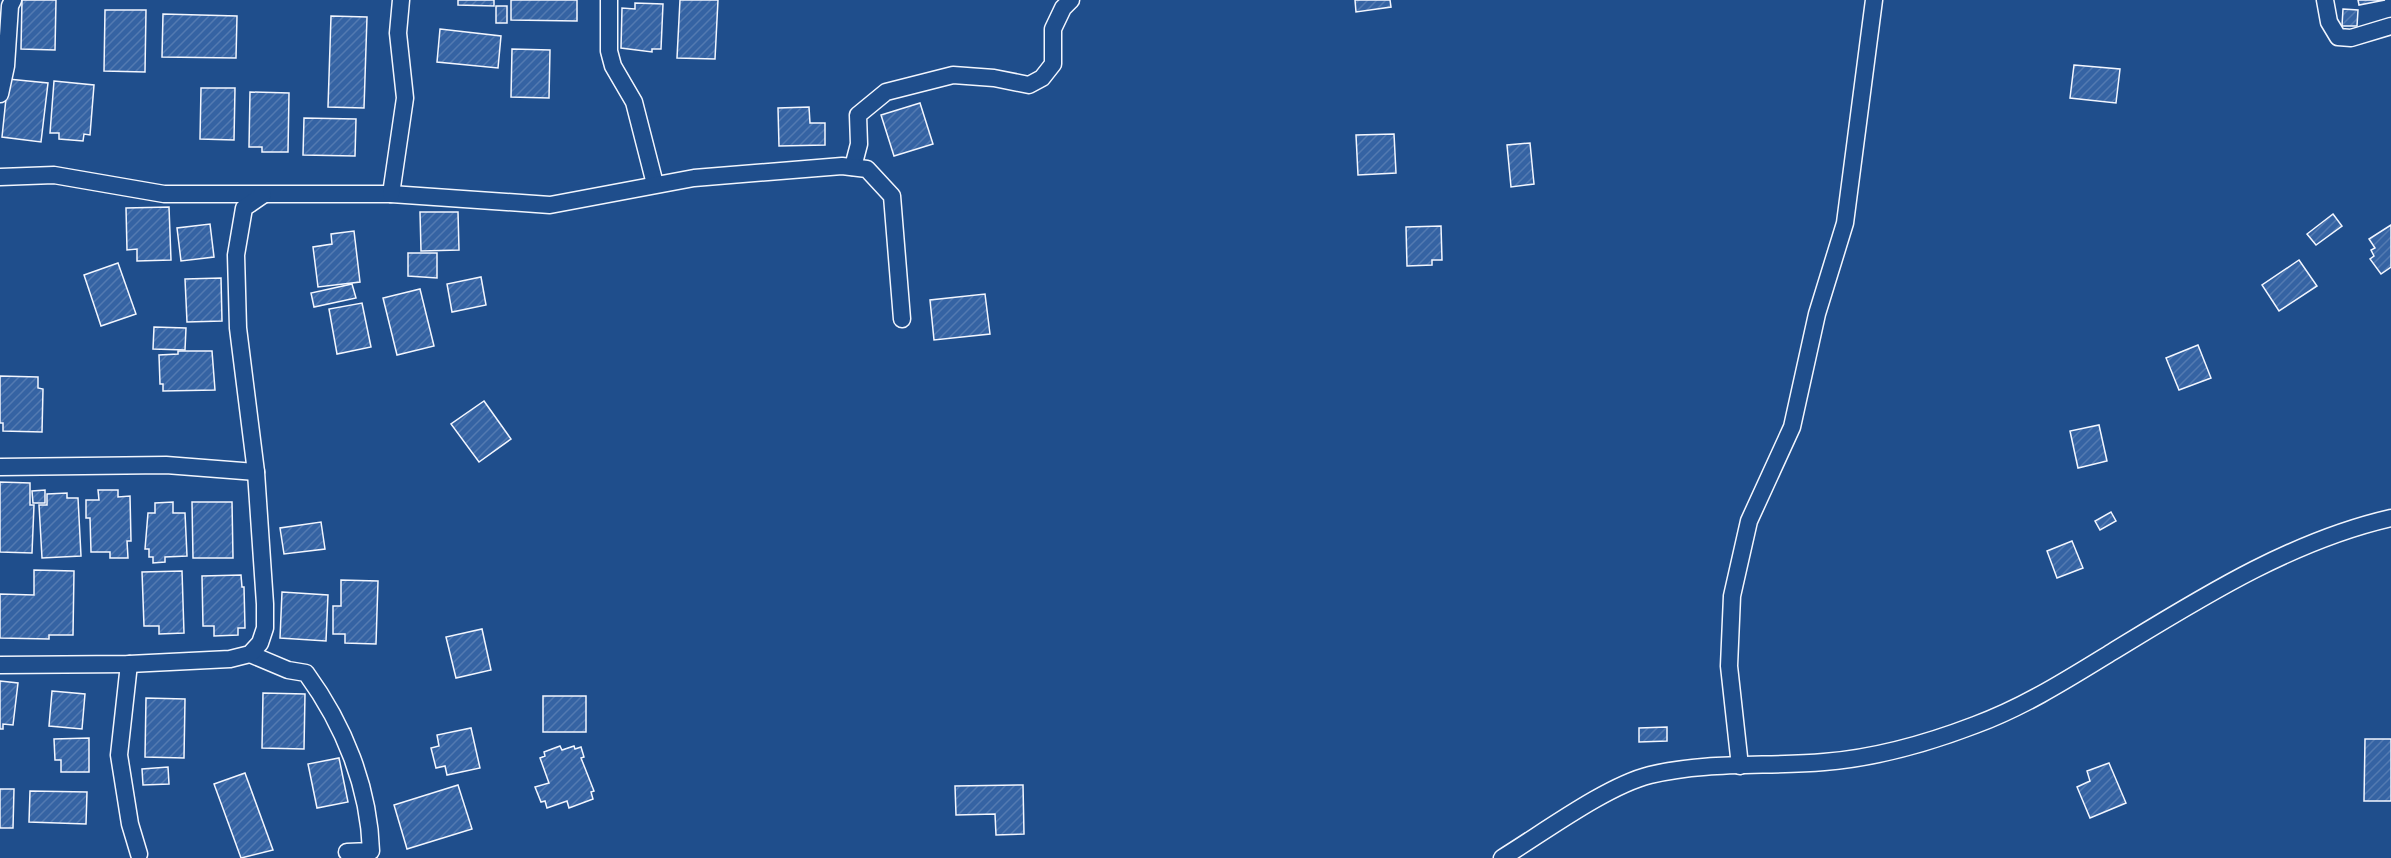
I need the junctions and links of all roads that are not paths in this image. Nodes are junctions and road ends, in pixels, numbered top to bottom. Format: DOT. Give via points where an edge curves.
graph roads {
  1 [pos="13,0"];
  2 [pos="401,0"];
  3 [pos="609,0"];
  4 [pos="1071,0"];
  5 [pos="1874,0"];
  6 [pos="2325,0"];
  7 [pos="2391,26"];
  8 [pos="0,94"];
  9 [pos="853,167"];
  10 [pos="0,177"];
  11 [pos="655,184"];
  12 [pos="391,194"];
  13 [pos="219,195"];
  14 [pos="263,195"];
  15 [pos="244,208"];
  16 [pos="902,319"];
  17 [pos="0,467"];
  18 [pos="256,472"];
  19 [pos="2391,518"];
  20 [pos="250,654"];
  21 [pos="129,664"];
  22 [pos="0,665"];
  23 [pos="1740,766"];
  24 [pos="347,852"];
  25 [pos="1521,853"];
  26 [pos="139,854"];
  27 [pos="1502,858"];
  1 -- 8 [label="street"];
  2 -- 12 [label="street" via="398,33 405,98"];
  3 -- 11 [label="street" via="609,51 613,66 634,102"];
  4 -- 9 [label="street" via="1053,29 1053,64 1042,78 1029,85 953,75 886,92 858,115 859,144"];
  5 -- 23 [label="street" via="1845,223 1817,314 1792,427 1749,521 1732,596 1729,666"];
  6 -- 7 [label="street" via="2329,22 2338,37 2351,38"];
  9 -- 11 [label="street"];
  9 -- 16 [label="street" via="867,169 892,196"];
  10 -- 13 [label="street" via="54,175 164,194"];
  11 -- 12 [label="street" via="550,205"];
  12 -- 14 [label="street"];
  13 -- 14 [label="street"];
  13 -- 15 [label="street"];
  14 -- 15 [label="street"];
  15 -- 18 [label="street" via="236,255 238,328"];
  17 -- 18 [label="street" via="166,465"];
  18 -- 20 [label="street" via="266,628"];
  19 -- 23 [label="street" via="2335,534 2243,576 2036,698 1976,725 1909,746 1837,760"];
  20 -- 21 [label="street" via="230,659"];
  20 -- 24 [label="street" via="306,673 340,731 356,765 370,817 371,851"];
  21 -- 22 [label="street"];
  21 -- 26 [label="street" via="119,756"];
  23 -- 25 [label="street" via="1678,769 1647,776 1614,790"];
  25 -- 27 [label="street"];
}
